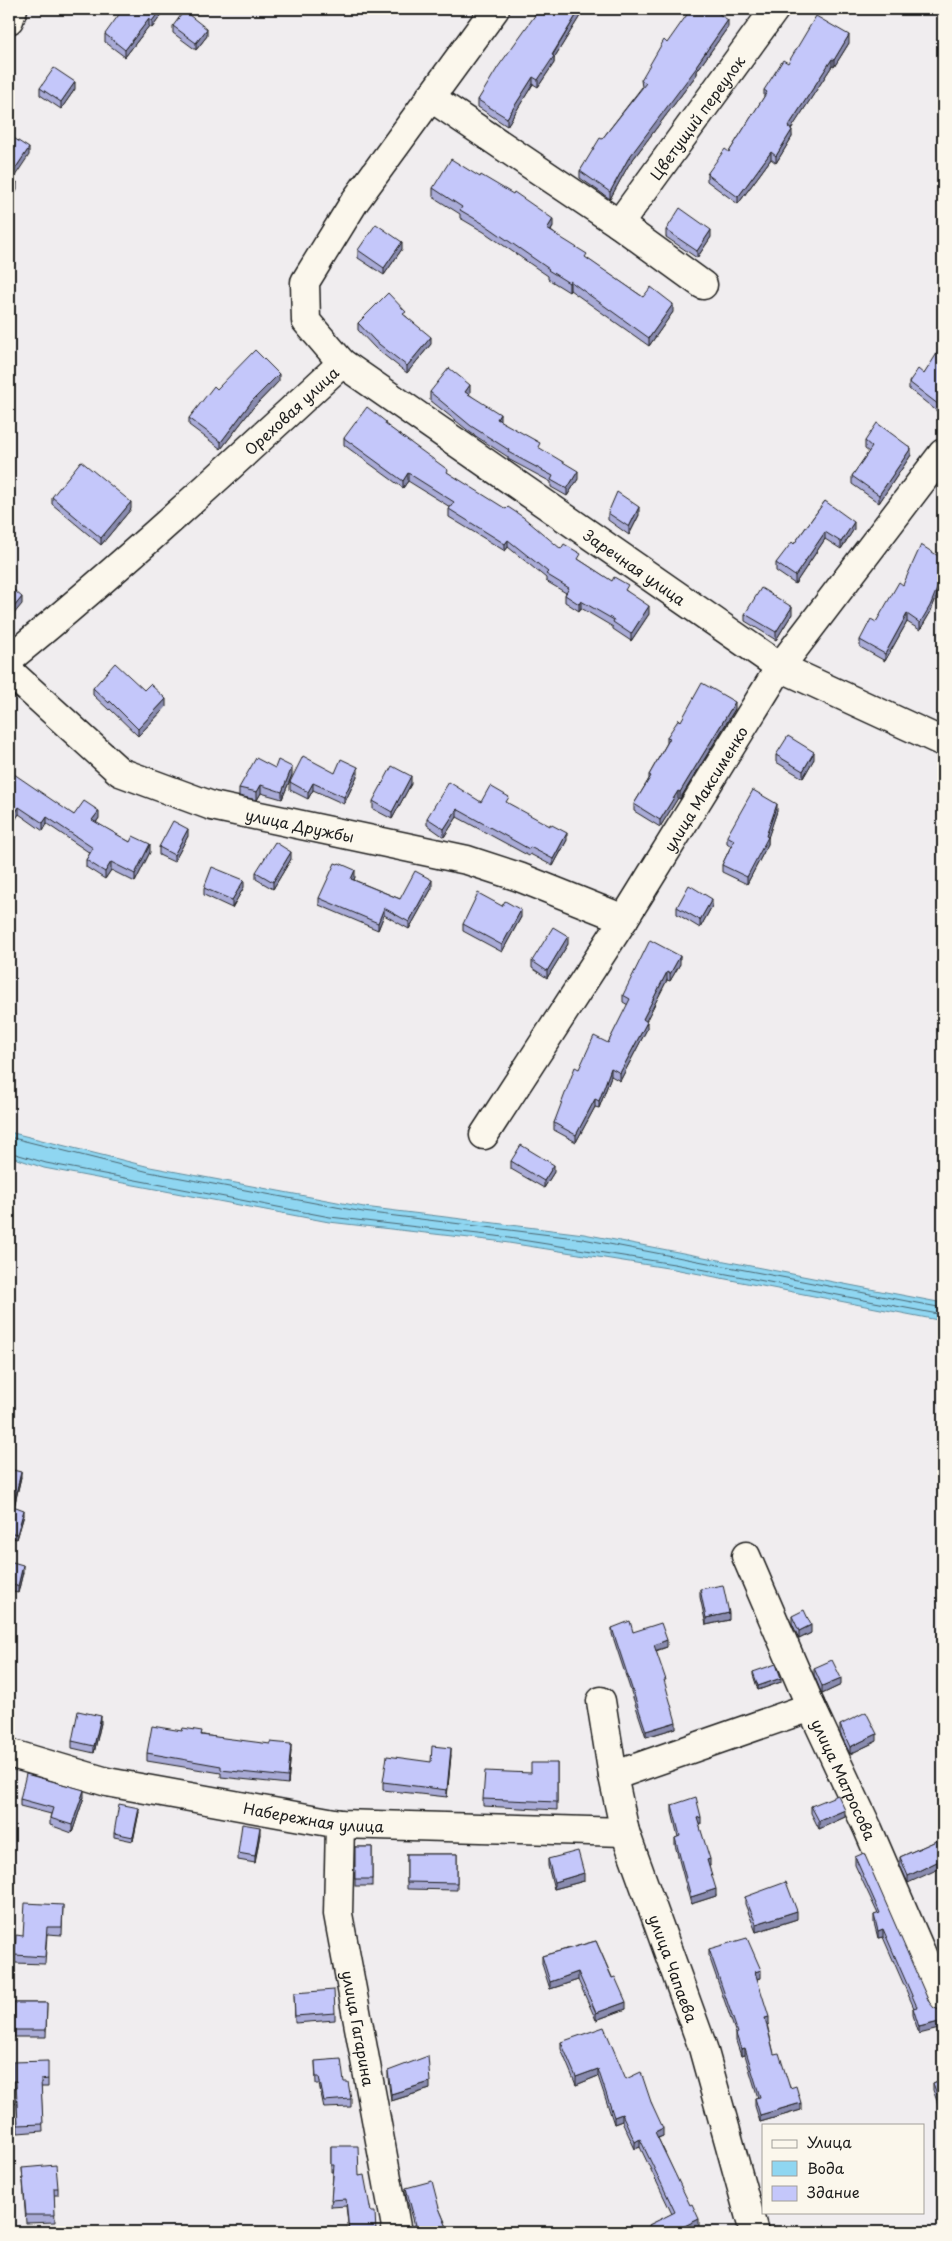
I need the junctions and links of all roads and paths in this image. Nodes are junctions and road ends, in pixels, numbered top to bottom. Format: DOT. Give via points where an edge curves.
graph roads {
  1 [pos="14,9"];
  2 [pos="495,9"];
  3 [pos="775,9"];
  4 [pos="9,20"];
  5 [pos="430,97"];
  6 [pos="619,224"];
  7 [pos="703,285"];
  8 [pos="342,363"];
  9 [pos="943,453"];
  10 [pos="9,659"];
  11 [pos="780,667"];
  12 [pos="9,671"];
  13 [pos="943,742"];
  14 [pos="624,918"];
  15 [pos="484,1135"];
  16 [pos="746,1556"];
  17 [pos="601,1701"];
  18 [pos="811,1707"];
  19 [pos="9,1753"];
  20 [pos="613,1776"];
  21 [pos="340,1824"];
  22 [pos="625,1832"];
  23 [pos="943,2003"];
  24 [pos="397,2232"];
  25 [pos="754,2232"];
  1 -- 4 [label="street"];
  2 -- 5 [label="street, Ореховая улица"];
  3 -- 6 [label="street, Цветущий переулок"];
  5 -- 6 [label="street"];
  5 -- 8 [label="street, Ореховая улица" via="354,201 305,282 306,321"];
  6 -- 7 [label="street"];
  8 -- 10 [label="street, Ореховая улица" via="176,517"];
  8 -- 11 [label="street, Заречная улица"];
  9 -- 11 [label="street, улица Максименко"];
  11 -- 13 [label="street, Заречная улица"];
  11 -- 14 [label="street, улица Максименко"];
  12 -- 14 [label="street, улица Дружбы" via="120,772 212,806 467,860 519,876"];
  14 -- 15 [label="street, улица Максименко"];
  16 -- 18 [label="street, улица Матросова"];
  17 -- 20 [label="street, улица Чапаева"];
  18 -- 20 [label="street"];
  18 -- 23 [label="street, улица Матросова"];
  19 -- 21 [label="street, Набережная улица" via="107,1782"];
  20 -- 22 [label="street, улица Чапаева"];
  21 -- 22 [label="street, Набережная улица"];
  21 -- 24 [label="street, улица Гагарина" via="338,1914"];
  22 -- 25 [label="street, улица Чапаева" via="703,2048"];
}
